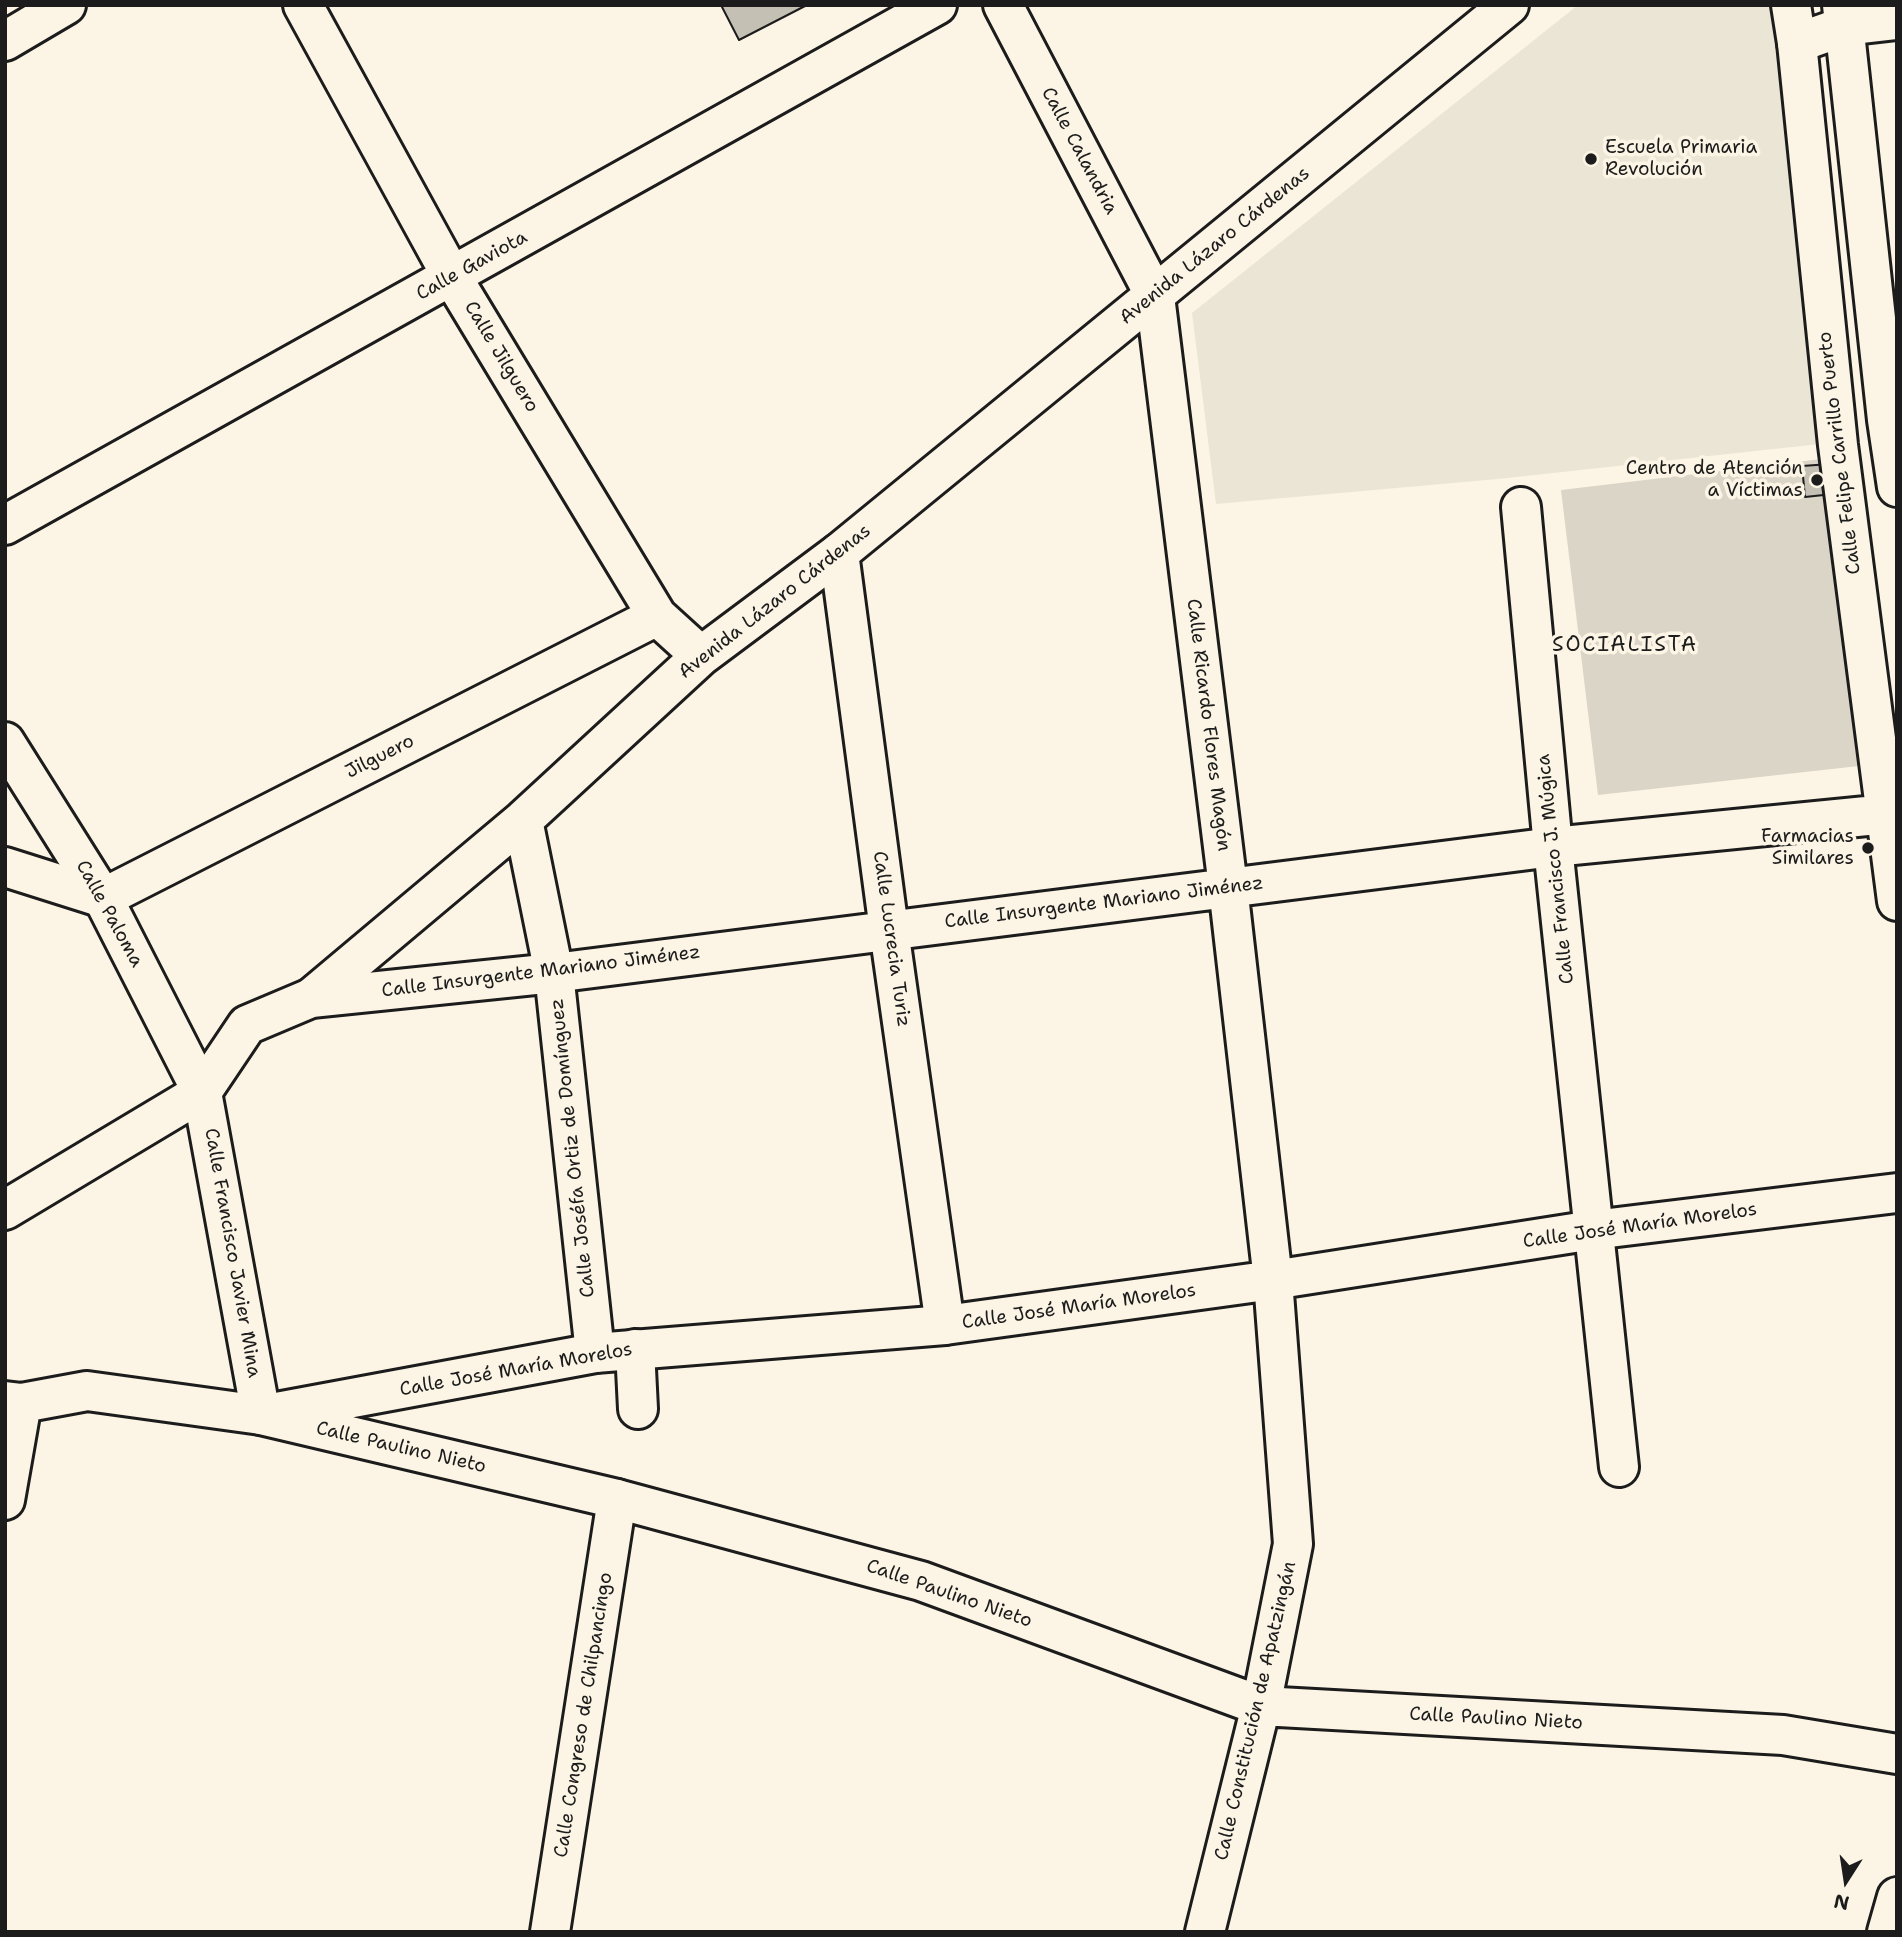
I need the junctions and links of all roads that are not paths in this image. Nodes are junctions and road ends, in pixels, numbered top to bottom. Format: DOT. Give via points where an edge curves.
graph roads {
  1 [pos="66,5"];
  2 [pos="303,5"];
  3 [pos="937,5"];
  4 [pos="1003,5"];
  5 [pos="1509,5"];
  6 [pos="1791,5"];
  7 [pos="1843,16"];
  8 [pos="1897,20"];
  9 [pos="5,41"];
  10 [pos="1797,43"];
  11 [pos="452,277"];
  12 [pos="1155,296"];
  13 [pos="1892,420"];
  14 [pos="1897,487"];
  15 [pos="1521,507"];
  16 [pos="5,525"];
  17 [pos="839,553"];
  18 [pos="657,616"];
  19 [pos="701,656"];
  20 [pos="5,742"];
  21 [pos="1891,813"];
  22 [pos="523,820"];
  23 [pos="1553,847"];
  24 [pos="5,867"];
  25 [pos="1228,887"];
  26 [pos="103,898"];
  27 [pos="1897,901"];
  28 [pos="889,930"];
  29 [pos="554,973"];
  30 [pos="312,998"];
  31 [pos="202,1092"];
  32 [pos="1897,1193"];
  33 [pos="5,1210"];
  34 [pos="1594,1230"];
  35 [pos="1273,1280"];
  36 [pos="945,1325"];
  37 [pos="635,1349"];
  38 [pos="595,1353"];
  39 [pos="13,1402"];
  40 [pos="638,1409"];
  41 [pos="261,1415"];
  42 [pos="1619,1467"];
  43 [pos="617,1499"];
  44 [pos="5,1500"];
  45 [pos="1261,1706"];
  46 [pos="1897,1754"];
  47 [pos="1897,1897"];
  48 [pos="550,1932"];
  49 [pos="1205,1932"];
  50 [pos="1887,1932"];
  1 -- 9 [label="street"];
  2 -- 11 [label="street, Calle Jilguero"];
  3 -- 11 [label="street, Calle Gaviota"];
  4 -- 12 [label="street, Calle Calandria"];
  5 -- 12 [label="street, Avenida Lázaro Cárdenas"];
  6 -- 10 [label="street, Calle Felipe Carrillo Puerto"];
  7 -- 8 [label="street"];
  7 -- 10 [label="street"];
  7 -- 13 [label="street"];
  10 -- 21 [label="street, Calle Felipe Carrillo Puerto" via="1838,445"];
  11 -- 16 [label="street, Calle Gaviota"];
  11 -- 18 [label="street, Calle Jilguero"];
  12 -- 17 [label="street, Avenida Lázaro Cárdenas"];
  12 -- 25 [label="street, Calle Ricardo Flores Magón"];
  13 -- 14 [label="street"];
  15 -- 23 [label="street, Calle Francisco J. Múgica"];
  17 -- 19 [label="street, Avenida Lázaro Cárdenas"];
  17 -- 28 [label="street, Calle Lucrecia Turiz"];
  18 -- 19 [label="street, Calle Jilguero"];
  18 -- 26 [label="street, Jilguero"];
  19 -- 22 [label="street, Avenida Lázaro Cárdenas"];
  20 -- 26 [label="street, Calle Paloma"];
  21 -- 23 [label="street, Calle Insurgente Mariano Jiménez"];
  21 -- 27 [label="street, Calle Felipe Carrillo Puerto"];
  22 -- 29 [label="street, Calle Joséfa Ortiz de Domínguez"];
  22 -- 30 [label="street, Avenida Lázaro Cárdenas"];
  23 -- 25 [label="street, Calle Insurgente Mariano Jiménez"];
  23 -- 34 [label="street, Calle Francisco J. Múgica"];
  24 -- 26 [label="street"];
  25 -- 28 [label="street, Calle Insurgente Mariano Jiménez"];
  25 -- 35 [label="street, Calle Ricardo Flores Magón"];
  26 -- 31 [label="street, Calle Paloma"];
  28 -- 29 [label="street, Calle Insurgente Mariano Jiménez"];
  28 -- 36 [label="street, Calle Lucrecia Turiz"];
  29 -- 30 [label="street, Calle Insurgente Mariano Jiménez"];
  29 -- 38 [label="street, Calle Joséfa Ortiz de Domínguez"];
  30 -- 31 [label="street, Avenida Lázaro Cárdenas" via="247,1025"];
  31 -- 33 [label="street, Avenida Lázaro Cárdenas"];
  31 -- 41 [label="street, Calle Francisco Javier Mina"];
  32 -- 34 [label="street, Calle José María Morelos"];
  34 -- 35 [label="street, Calle José María Morelos"];
  34 -- 42 [label="street, Calle Francisco J. Múgica"];
  35 -- 36 [label="street, Calle José María Morelos"];
  35 -- 45 [label="street, Calle Constitución de Apatzingán" via="1293,1544"];
  36 -- 37 [label="street, Calle José María Morelos"];
  37 -- 38 [label="street, Calle José María Morelos"];
  37 -- 40 [label="street"];
  38 -- 41 [label="street, Calle José María Morelos"];
  39 -- 41 [label="street, Calle Paulino Nieto" via="87,1391"];
  39 -- 44 [label="street"];
  41 -- 43 [label="street, Calle Paulino Nieto"];
  43 -- 45 [label="street, Calle Paulino Nieto" via="921,1581"];
  43 -- 48 [label="street, Calle Congreso de Chilpancingo"];
  45 -- 46 [label="street, Calle Paulino Nieto" via="1783,1735"];
  45 -- 49 [label="street, Calle Constitución de Apatzingán"];
  47 -- 50 [label="street"];
}
